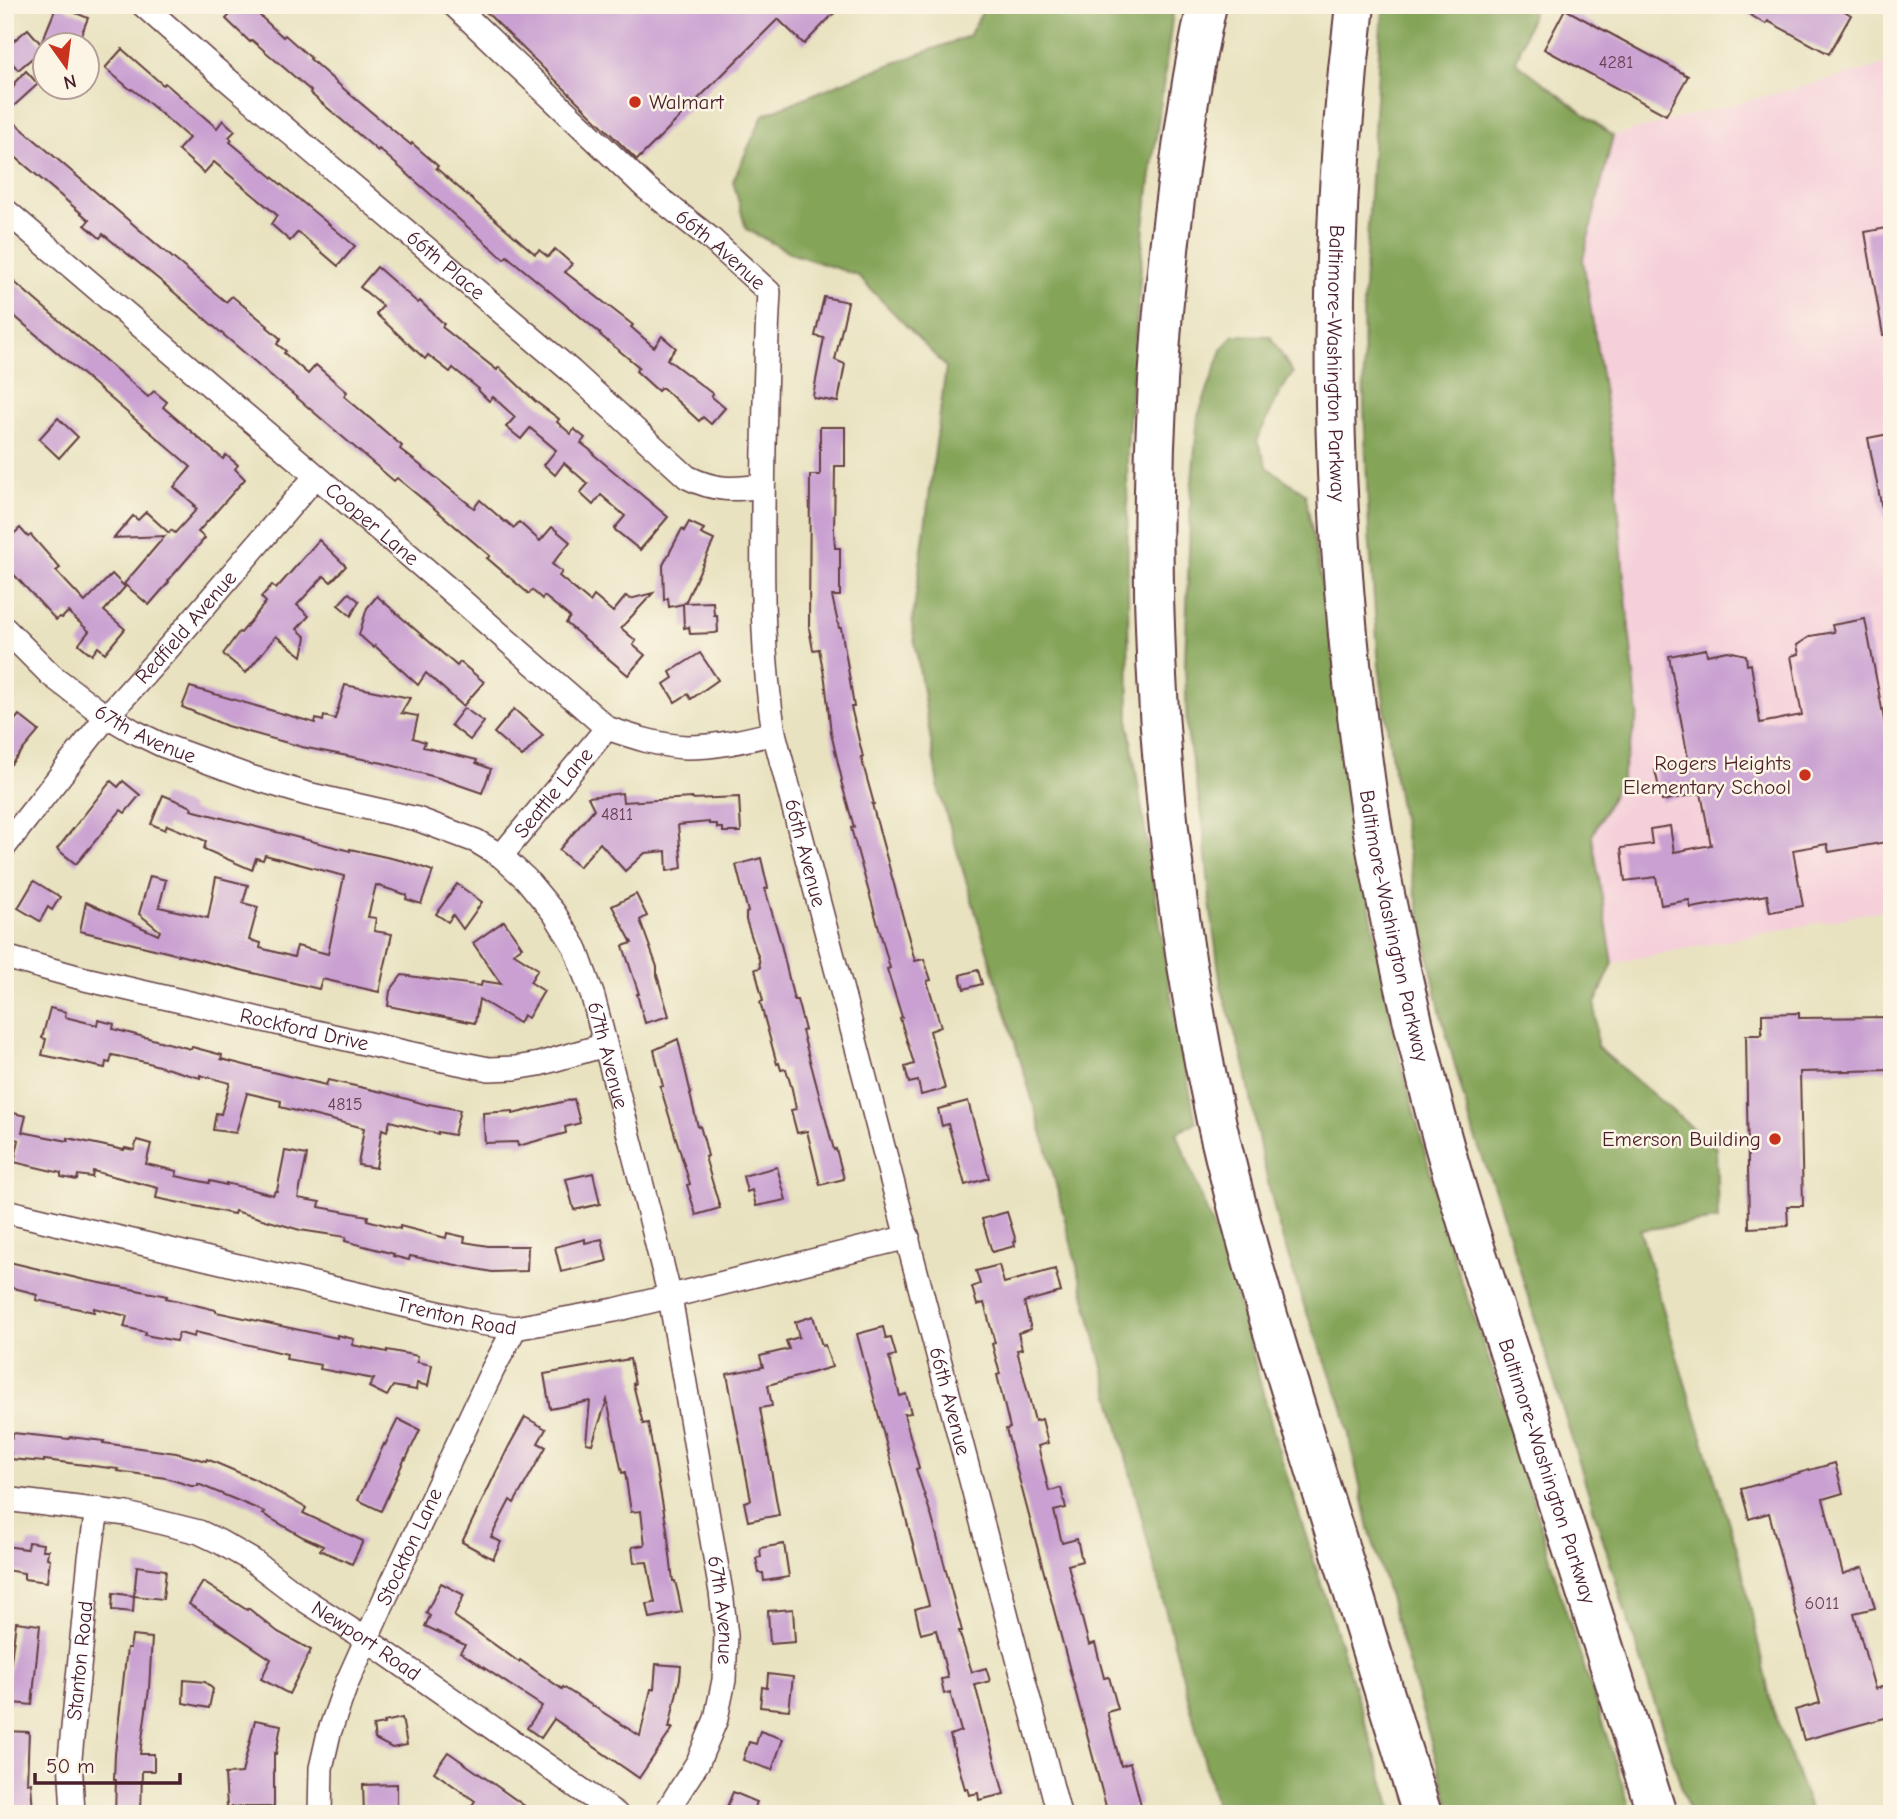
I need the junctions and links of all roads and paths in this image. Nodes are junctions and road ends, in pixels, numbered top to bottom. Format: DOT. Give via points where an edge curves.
graph roads {
  1 [pos="143,5"];
  2 [pos="454,5"];
  3 [pos="1207,5"];
  4 [pos="1354,5"];
  5 [pos="5,210"];
  6 [pos="316,476"];
  7 [pos="763,486"];
  8 [pos="5,629"];
  9 [pos="107,716"];
  10 [pos="607,728"];
  11 [pos="775,733"];
  12 [pos="5,846"];
  13 [pos="501,856"];
  14 [pos="5,957"];
  15 [pos="605,1045"];
  16 [pos="5,1212"];
  17 [pos="908,1237"];
  18 [pos="670,1297"];
  19 [pos="515,1328"];
  20 [pos="5,1499"];
  21 [pos="97,1509"];
  22 [pos="367,1640"];
  23 [pos="73,1814"];
  24 [pos="320,1814"];
  25 [pos="615,1814"];
  26 [pos="665,1814"];
  27 [pos="1059,1814"];
  28 [pos="1422,1814"];
  29 [pos="1657,1814"];
  1 -- 7 [label="street, 66th Place" via="572,371 687,477 722,489"];
  2 -- 7 [label="street, 66th Avenue" via="646,188 769,292"];
  3 -- 28 [label="highway" via="1179,170 1156,400 1155,632 1174,878 1211,1094 1244,1233"];
  4 -- 29 [label="highway, Baltimore-Washington Parkway" via="1334,279 1334,405 1346,618 1376,845 1422,1060 1455,1182"];
  5 -- 6 [label="street, Cooper Lane"];
  6 -- 9 [label="street, Redfield Avenue"];
  6 -- 10 [label="street, Cooper Lane"];
  7 -- 11 [label="street, 66th Avenue" via="762,612"];
  8 -- 9 [label="street, 67th Avenue" via="51,676"];
  9 -- 12 [label="street, Redfield Avenue"];
  9 -- 13 [label="street, 67th Avenue" via="218,766 307,794 417,819 476,841"];
  10 -- 11 [label="street, Cooper Lane" via="689,747"];
  10 -- 13 [label="street, Seattle Lane"];
  11 -- 17 [label="street, 66th Avenue"];
  13 -- 15 [label="street, 67th Avenue" via="554,913 575,947"];
  14 -- 15 [label="street, Rockford Drive" via="489,1069 540,1063"];
  15 -- 18 [label="street, 67th Avenue"];
  16 -- 19 [label="street, Trenton Road"];
  17 -- 18 [label="street, Trenton Road"];
  17 -- 27 [label="street, 66th Avenue"];
  18 -- 19 [label="street, Trenton Road"];
  18 -- 26 [label="street, 67th Avenue" via="726,1636 716,1719 698,1762"];
  19 -- 22 [label="street, Stockton Lane"];
  20 -- 21 [label="street, Newport Road"];
  21 -- 22 [label="street, Newport Road" via="163,1522 220,1542"];
  21 -- 23 [label="street, Stanton Road" via="70,1758"];
  22 -- 24 [label="street, Stockton Lane" via="328,1733 321,1768"];
  22 -- 25 [label="street, Newport Road"];
}
